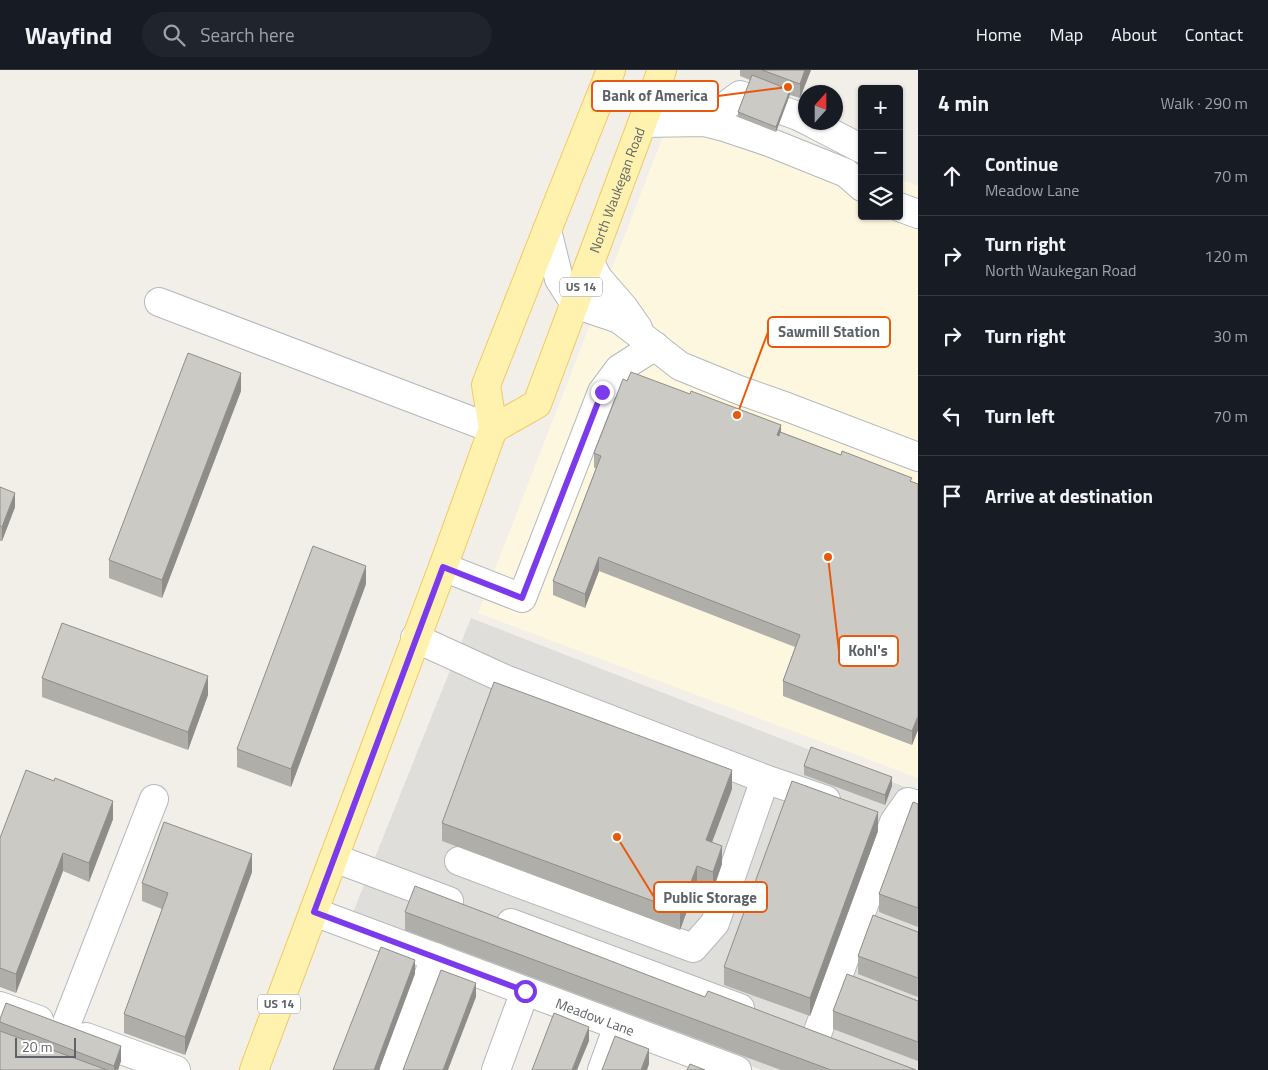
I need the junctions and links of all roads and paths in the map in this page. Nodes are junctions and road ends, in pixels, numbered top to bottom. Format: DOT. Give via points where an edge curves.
graph roads {
  1 [pos="611,70"];
  2 [pos="662,70"];
  3 [pos="798,116"];
  4 [pos="704,122"];
  5 [pos="643,123"];
  6 [pos="825,130"];
  7 [pos="858,147"];
  8 [pos="858,183"];
  9 [pos="903,208"];
  10 [pos="918,214"];
  11 [pos="548,230"];
  12 [pos="590,263"];
  13 [pos="159,302"];
  14 [pos="575,304"];
  15 [pos="650,342"];
  16 [pos="494,429"];
  17 [pos="918,457"];
  18 [pos="443,567"];
  19 [pos="416,638"];
  20 [pos="765,780"];
  21 [pos="154,799"];
  22 [pos="918,805"];
  23 [pos="894,822"];
  24 [pos="334,858"];
  25 [pos="459,861"];
  26 [pos="550,895"];
  27 [pos="314,912"];
  28 [pos="858,921"];
  29 [pos="884,931"];
  30 [pos="538,934"];
  31 [pos="435,957"];
  32 [pos="525,991"];
  33 [pos="0,1006"];
  34 [pos="761,1016"];
  35 [pos="618,1026"];
  36 [pos="64,1030"];
  37 [pos="843,1047"];
  38 [pos="176,1070"];
  39 [pos="254,1070"];
  40 [pos="394,1070"];
  41 [pos="496,1070"];
  42 [pos="602,1070"];
  43 [pos="737,1070"];
  1 -- 11 [label="main road"];
  2 -- 5 [label="main road, North Waukegan Road / US 14"];
  3 -- 4 [label="street" via="740,96"];
  4 -- 5 [label="street"];
  4 -- 8 [label="street" via="760,139 846,173"];
  5 -- 12 [label="main road, North Waukegan Road / US 14"];
  6 -- 7 [label="street"];
  9 -- 10 [label="street"];
  11 -- 14 [label="street" via="559,279"];
  11 -- 16 [label="main road" via="486,385"];
  12 -- 14 [label="main road, North Waukegan Road / US 14"];
  12 -- 15 [label="street" via="598,278"];
  13 -- 16 [label="street"];
  14 -- 15 [label="street" via="619,319"];
  14 -- 16 [label="main road, North Waukegan Road / US 14" via="537,404"];
  15 -- 17 [label="street" via="680,366"];
  15 -- 18 [label="street" via="619,369 602,392 522,598"];
  16 -- 18 [label="main road, US 14"];
  18 -- 19 [label="main road, US 14"];
  19 -- 20 [label="street" via="505,679"];
  19 -- 24 [label="main road, US 14"];
  20 -- 23 [label="street"];
  20 -- 26 [label="street" via="716,923 693,948"];
  21 -- 36 [label="street"];
  22 -- 23 [label="street" via="908,802"];
  23 -- 28 [label="street"];
  24 -- 27 [label="main road, US 14"];
  24 -- 30 [label="street"];
  25 -- 26 [label="street"];
  26 -- 30 [label="street"];
  27 -- 31 [label="street, Meadow Lane"];
  27 -- 39 [label="main road, US 14"];
  28 -- 29 [label="street"];
  28 -- 37 [label="street" via="846,983 807,1033"];
  30 -- 34 [label="street"];
  31 -- 32 [label="street, Meadow Lane"];
  31 -- 40 [label="street"];
  32 -- 35 [label="street, Meadow Lane"];
  32 -- 41 [label="street"];
  33 -- 36 [label="street"];
  35 -- 42 [label="street"];
  35 -- 43 [label="street, Meadow Lane"];
  36 -- 38 [label="street"];
}
